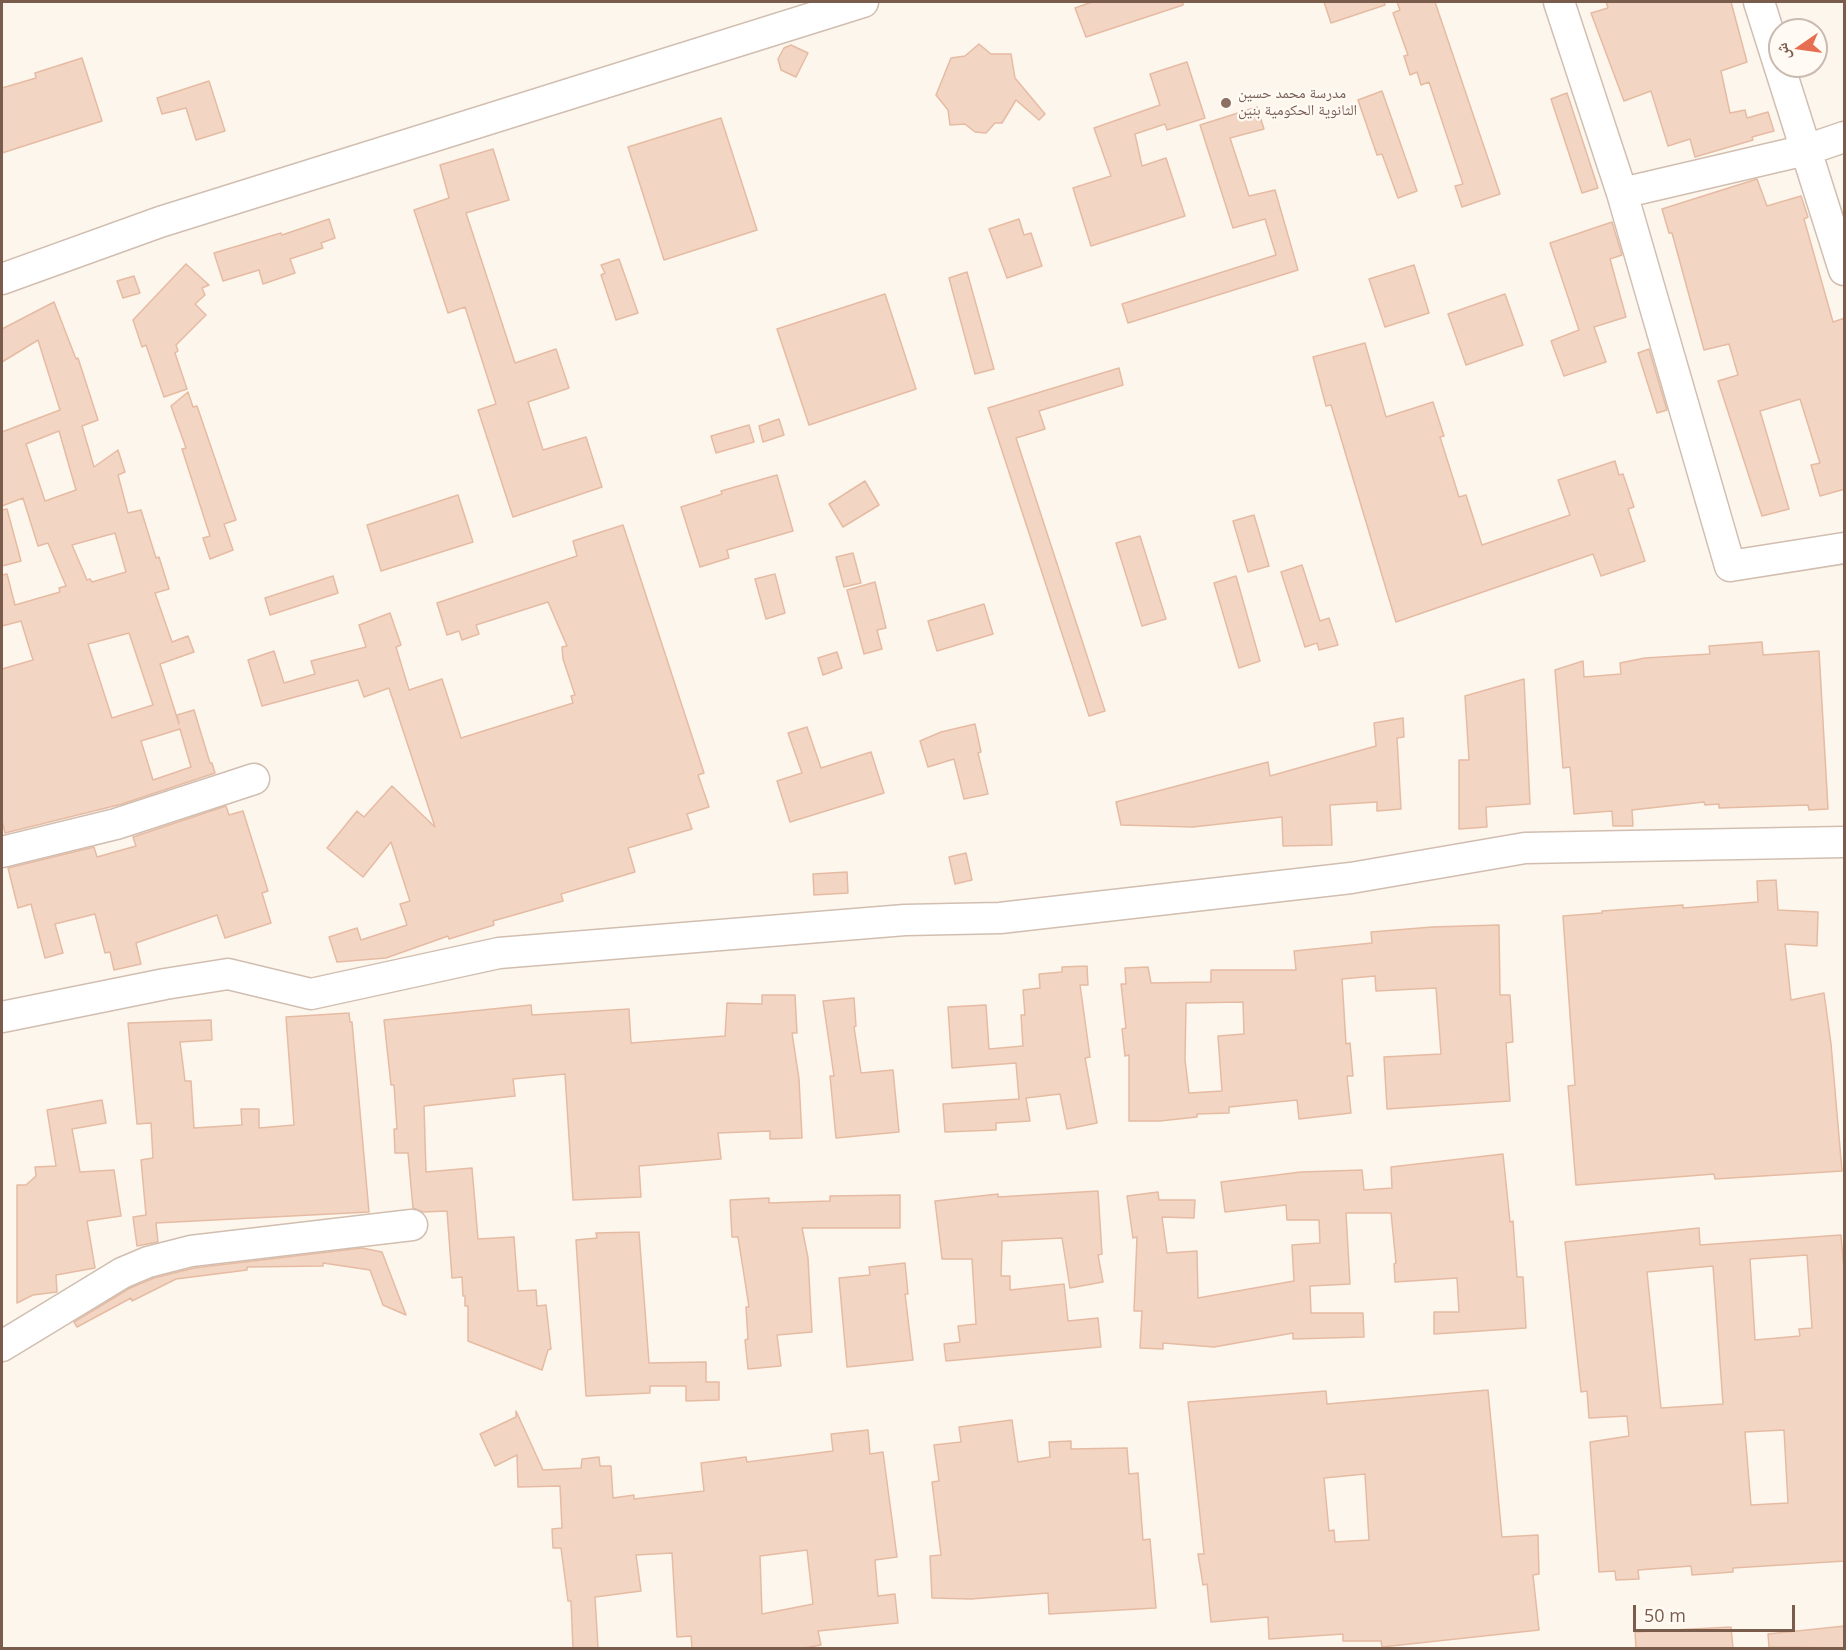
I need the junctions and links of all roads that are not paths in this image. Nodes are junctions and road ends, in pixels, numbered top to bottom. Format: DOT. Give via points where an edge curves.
graph roads {
  1 [pos="863,2"];
  2 [pos="1559,2"];
  3 [pos="1759,2"];
  4 [pos="1845,137"];
  5 [pos="1806,150"];
  6 [pos="1622,192"];
  7 [pos="1845,270"];
  8 [pos="2,279"];
  9 [pos="1845,549"];
  10 [pos="254,779"];
  11 [pos="1845,842"];
  12 [pos="2,852"];
  13 [pos="2,1017"];
  14 [pos="412,1225"];
  15 [pos="2,1346"];
  1 -- 8 [label="street" via="160,222"];
  2 -- 6 [label="street"];
  3 -- 5 [label="street"];
  4 -- 5 [label="street"];
  5 -- 6 [label="street"];
  5 -- 7 [label="street"];
  6 -- 9 [label="street" via="1730,566"];
  10 -- 12 [label="street" via="116,824"];
  11 -- 13 [label="street" via="1525,848 1351,878 1000,918 905,920 499,953 311,994 228,974"];
  14 -- 15 [label="street" via="191,1251 148,1262 122,1273"];
}
